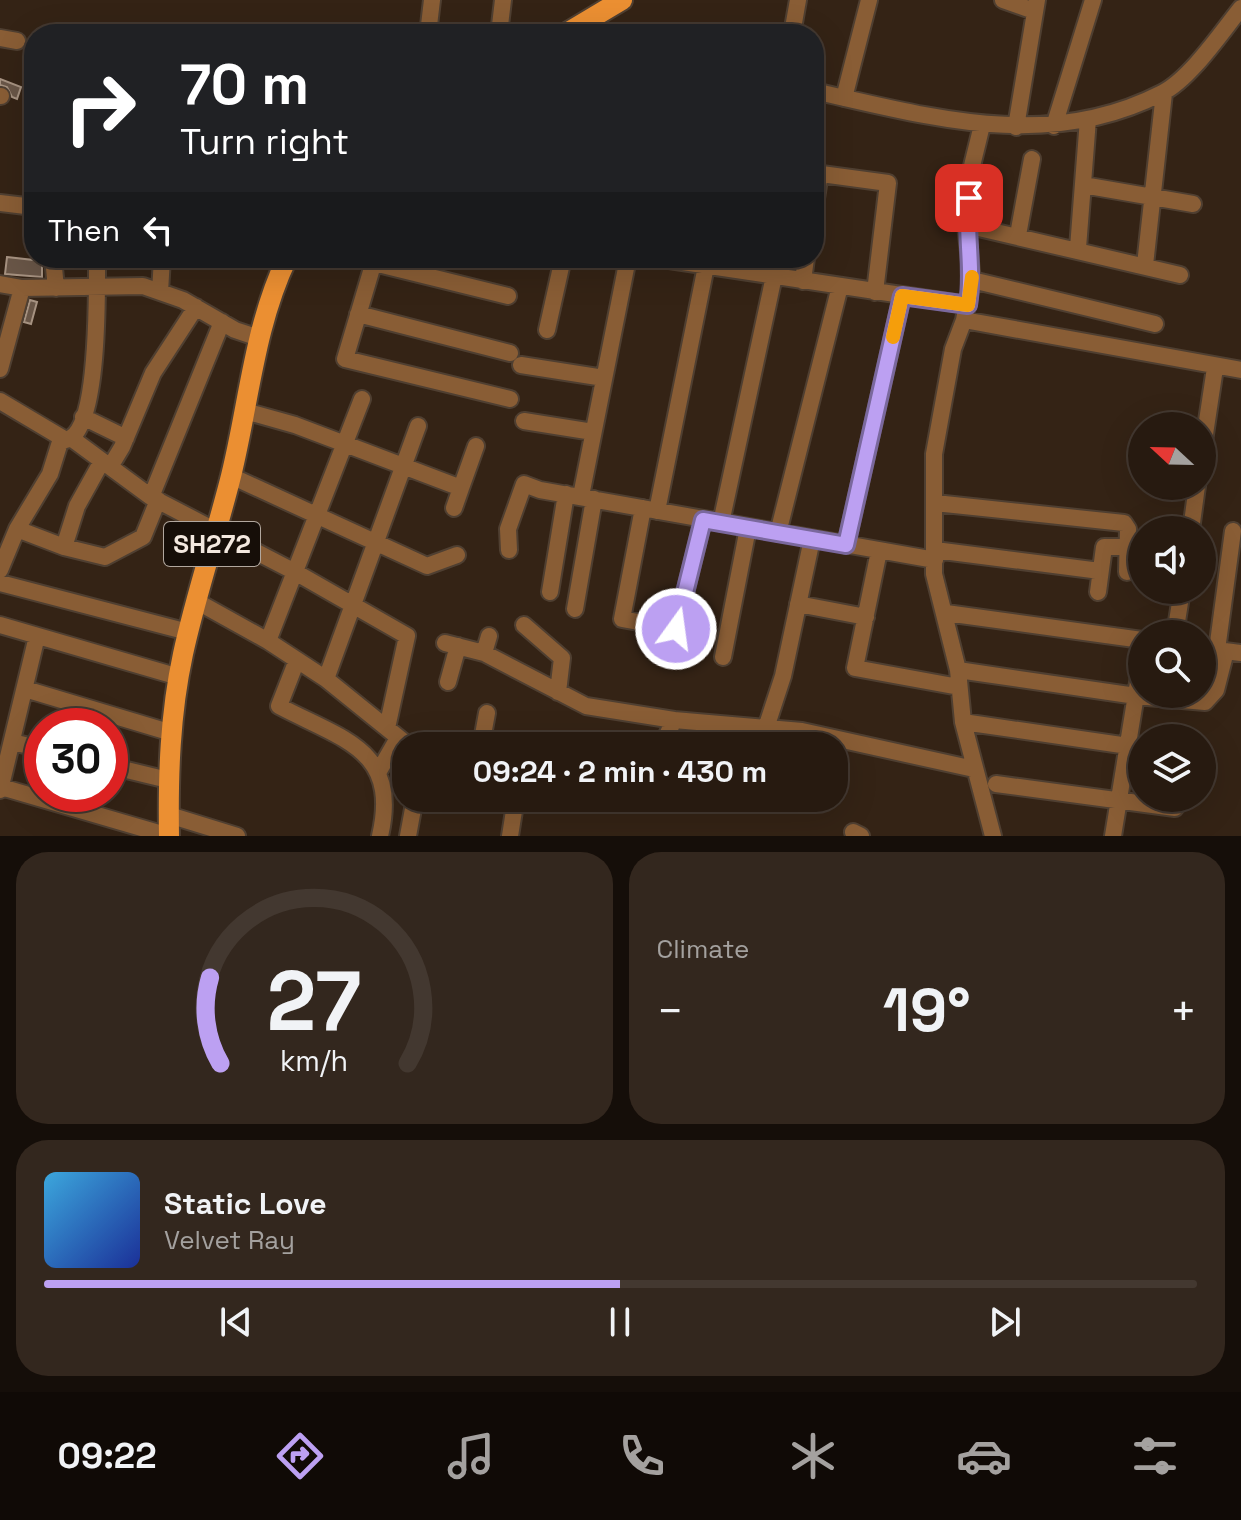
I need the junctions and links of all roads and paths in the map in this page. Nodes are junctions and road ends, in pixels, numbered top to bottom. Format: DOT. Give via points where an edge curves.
graph roads {
  1 [pos="432,0"];
  2 [pos="503,0"];
  3 [pos="622,0"];
  4 [pos="798,0"];
  5 [pos="869,0"];
  6 [pos="1003,0"];
  7 [pos="1093,0"];
  8 [pos="1036,5"];
  9 [pos="1241,8"];
  10 [pos="429,24"];
  11 [pos="500,24"];
  12 [pos="582,24"];
  13 [pos="794,24"];
  14 [pos="0,38"];
  15 [pos="17,41"];
  16 [pos="824,93"];
  17 [pos="1164,93"];
  18 [pos="844,98"];
  19 [pos="1088,119"];
  20 [pos="982,125"];
  21 [pos="1054,126"];
  22 [pos="1016,127"];
  23 [pos="1032,159"];
  24 [pos="824,174"];
  25 [pos="1083,185"];
  26 [pos="1154,198"];
  27 [pos="0,203"];
  28 [pos="1193,204"];
  29 [pos="24,206"];
  30 [pos="966,225"];
  31 [pos="1018,235"];
  32 [pos="1078,248"];
  33 [pos="1145,265"];
  34 [pos="54,268"];
  35 [pos="97,268"];
  36 [pos="161,268"];
  37 [pos="282,268"];
  38 [pos="372,268"];
  39 [pos="404,268"];
  40 [pos="561,268"];
  41 [pos="626,268"];
  42 [pos="706,268"];
  43 [pos="748,268"];
  44 [pos="805,268"];
  45 [pos="1180,275"];
  46 [pos="774,276"];
  47 [pos="972,280"];
  48 [pos="803,281"];
  49 [pos="0,284"];
  50 [pos="840,286"];
  51 [pos="22,288"];
  52 [pos="56,288"];
  53 [pos="97,288"];
  54 [pos="160,292"];
  55 [pos="875,292"];
  56 [pos="508,296"];
  57 [pos="902,296"];
  58 [pos="196,307"];
  59 [pos="966,312"];
  60 [pos="358,314"];
  61 [pos="222,322"];
  62 [pos="1155,324"];
  63 [pos="6,330"];
  64 [pos="547,330"];
  65 [pos="259,338"];
  66 [pos="1215,368"];
  67 [pos="0,369"];
  68 [pos="1241,370"];
  69 [pos="604,378"];
  70 [pos="362,399"];
  71 [pos="510,399"];
  72 [pos="0,402"];
  73 [pos="245,411"];
  74 [pos="1208,412"];
  75 [pos="83,417"];
  76 [pos="524,421"];
  77 [pos="418,426"];
  78 [pos="593,432"];
  79 [pos="67,438"];
  80 [pos="126,438"];
  81 [pos="343,444"];
  82 [pos="476,446"];
  83 [pos="106,464"];
  84 [pos="403,465"];
  85 [pos="231,476"];
  86 [pos="461,488"];
  87 [pos="580,496"];
  88 [pos="154,498"];
  89 [pos="935,503"];
  90 [pos="454,508"];
  91 [pos="650,509"];
  92 [pos="316,514"];
  93 [pos="703,520"];
  94 [pos="721,523"];
  95 [pos="748,528"];
  96 [pos="17,529"];
  97 [pos="216,530"];
  98 [pos="1233,531"];
  99 [pos="778,533"];
  100 [pos="558,538"];
  101 [pos="812,539"];
  102 [pos="376,543"];
  103 [pos="586,544"];
  104 [pos="846,545"];
  105 [pos="64,547"];
  106 [pos="1127,547"];
  107 [pos="509,550"];
  108 [pos="879,551"];
  109 [pos="457,555"];
  110 [pos="935,555"];
  111 [pos="0,570"];
  112 [pos="1100,571"];
  113 [pos="295,572"];
  114 [pos="1127,572"];
  115 [pos="0,583"];
  116 [pos="550,592"];
  117 [pos="1098,592"];
  118 [pos="196,601"];
  119 [pos="798,604"];
  120 [pos="350,606"];
  121 [pos="575,609"];
  122 [pos="946,613"];
  123 [pos="866,617"];
  124 [pos="0,625"];
  125 [pos="524,625"];
  126 [pos="188,632"];
  127 [pos="37,636"];
  128 [pos="489,636"];
  129 [pos="1128,638"];
  130 [pos="268,641"];
  131 [pos="1222,650"];
  132 [pos="484,653"];
  133 [pos="723,657"];
  134 [pos="297,660"];
  135 [pos="1216,675"];
  136 [pos="179,677"];
  137 [pos="959,678"];
  138 [pos="326,679"];
  139 [pos="448,682"];
  140 [pos="25,689"];
  141 [pos="558,692"];
  142 [pos="1128,695"];
  143 [pos="487,713"];
  144 [pos="674,720"];
  145 [pos="963,722"];
  146 [pos="728,725"];
  147 [pos="766,728"];
  148 [pos="392,732"];
  149 [pos="398,732"];
  150 [pos="484,732"];
  151 [pos="668,732"];
  152 [pos="728,732"];
  153 [pos="172,733"];
  154 [pos="12,742"];
  155 [pos="24,745"];
  156 [pos="1128,746"];
  157 [pos="392,748"];
  158 [pos="974,769"];
  159 [pos="128,770"];
  160 [pos="1128,770"];
  161 [pos="379,771"];
  162 [pos="168,780"];
  163 [pos="996,784"];
  164 [pos="0,788"];
  165 [pos="1119,799"];
  166 [pos="1128,800"];
  167 [pos="412,812"];
  168 [pos="514,812"];
  169 [pos="169,826"];
  170 [pos="237,836"];
  171 [pos="380,836"];
  172 [pos="408,836"];
  173 [pos="510,836"];
  174 [pos="993,836"];
  175 [pos="1113,836"];
  1 -- 10 [label="street"];
  2 -- 11 [label="street"];
  3 -- 12 [label="main road"];
  4 -- 13 [label="street"];
  5 -- 18 [label="street"];
  6 -- 8 [label="street"];
  7 -- 21 [label="street"];
  8 -- 22 [label="street"];
  9 -- 17 [label="street"];
  14 -- 15 [label="street"];
  16 -- 18 [label="street"];
  17 -- 19 [label="street"];
  17 -- 26 [label="street"];
  18 -- 20 [label="street"];
  19 -- 21 [label="street"];
  19 -- 25 [label="street"];
  20 -- 22 [label="street"];
  20 -- 30 [label="street"];
  21 -- 22 [label="street"];
  23 -- 31 [label="street"];
  24 -- 55 [label="street" via="888,183"];
  25 -- 26 [label="street"];
  25 -- 32 [label="street"];
  26 -- 28 [label="street"];
  26 -- 33 [label="street"];
  27 -- 29 [label="street"];
  30 -- 31 [label="street"];
  30 -- 47 [label="street"];
  31 -- 32 [label="street"];
  32 -- 33 [label="street"];
  33 -- 45 [label="street"];
  34 -- 52 [label="street"];
  35 -- 53 [label="street"];
  36 -- 54 [label="street"];
  37 -- 65 [label="main road, SH272"];
  38 -- 60 [label="street"];
  39 -- 56 [label="street"];
  40 -- 64 [label="street"];
  41 -- 69 [label="street"];
  42 -- 91 [label="street"];
  43 -- 46 [label="street"];
  44 -- 48 [label="street"];
  46 -- 48 [label="street"];
  46 -- 94 [label="street"];
  47 -- 59 [label="street"];
  47 -- 62 [label="street"];
  48 -- 50 [label="street"];
  49 -- 51 [label="street"];
  50 -- 55 [label="street"];
  50 -- 99 [label="street"];
  51 -- 52 [label="street"];
  51 -- 63 [label="street"];
  52 -- 53 [label="street"];
  53 -- 54 [label="street" via="143,286"];
  53 -- 75 [label="street" via="91,397"];
  54 -- 58 [label="street"];
  55 -- 57 [label="street"];
  57 -- 59 [label="street"];
  57 -- 104 [label="street"];
  58 -- 61 [label="street"];
  58 -- 80 [label="street" via="153,373"];
  59 -- 66 [label="street"];
  59 -- 89 [label="street" via="953,349 934,454"];
  60 -- 69 [label="street" via="515,359"];
  60 -- 71 [label="street" via="345,359"];
  61 -- 65 [label="street"];
  61 -- 88 [label="street"];
  63 -- 67 [label="street"];
  65 -- 73 [label="main road, SH272"];
  66 -- 68 [label="street"];
  66 -- 74 [label="street"];
  69 -- 78 [label="street"];
  70 -- 81 [label="street"];
  72 -- 79 [label="street"];
  73 -- 81 [label="street"];
  73 -- 85 [label="main road, SH272"];
  75 -- 79 [label="street"];
  75 -- 80 [label="street"];
  76 -- 78 [label="street"];
  77 -- 84 [label="street"];
  78 -- 87 [label="street"];
  79 -- 83 [label="street"];
  79 -- 96 [label="street"];
  80 -- 83 [label="street"];
  81 -- 84 [label="street"];
  81 -- 92 [label="street"];
  82 -- 86 [label="street"];
  83 -- 88 [label="street"];
  83 -- 105 [label="street" via="77,506"];
  84 -- 86 [label="street"];
  84 -- 102 [label="street"];
  85 -- 92 [label="street"];
  85 -- 97 [label="main road, SH272"];
  86 -- 90 [label="street"];
  87 -- 91 [label="street"];
  87 -- 100 [label="street"];
  87 -- 103 [label="street"];
  87 -- 107 [label="street" via="524,484 508,529"];
  88 -- 97 [label="street"];
  88 -- 105 [label="street" via="143,537 105,557"];
  89 -- 106 [label="street" via="1116,521 1128,529"];
  89 -- 110 [label="street"];
  91 -- 93 [label="street"];
  91 -- 93 [label="street" via="622,619 676,629"];
  92 -- 102 [label="street"];
  92 -- 113 [label="street"];
  93 -- 94 [label="street"];
  94 -- 95 [label="street"];
  95 -- 99 [label="street"];
  95 -- 133 [label="street"];
  96 -- 105 [label="street"];
  96 -- 111 [label="street"];
  97 -- 113 [label="street"];
  97 -- 118 [label="main road, SH272"];
  98 -- 131 [label="street"];
  99 -- 101 [label="street"];
  100 -- 103 [label="street"];
  100 -- 116 [label="street"];
  101 -- 104 [label="street"];
  101 -- 119 [label="street"];
  102 -- 109 [label="street" via="427,566"];
  102 -- 120 [label="street"];
  103 -- 121 [label="street"];
  104 -- 108 [label="street"];
  106 -- 112 [label="street" via="1104,547"];
  106 -- 114 [label="street"];
  108 -- 110 [label="street"];
  108 -- 123 [label="street"];
  110 -- 112 [label="street"];
  110 -- 122 [label="street" via="934,574"];
  112 -- 117 [label="street"];
  113 -- 120 [label="street"];
  113 -- 130 [label="street"];
  115 -- 126 [label="street"];
  118 -- 126 [label="main road, SH272"];
  118 -- 130 [label="street"];
  119 -- 123 [label="street"];
  119 -- 147 [label="street"];
  120 -- 138 [label="street"];
  120 -- 149 [label="street" via="407,636"];
  122 -- 129 [label="street"];
  122 -- 137 [label="street"];
  123 -- 137 [label="street" via="855,668"];
  124 -- 127 [label="street"];
  125 -- 141 [label="street" via="562,658"];
  126 -- 136 [label="main road, SH272"];
  127 -- 136 [label="street"];
  127 -- 140 [label="street"];
  128 -- 132 [label="street"];
  130 -- 134 [label="street"];
  131 -- 135 [label="street"];
  132 -- 139 [label="street" via="452,644"];
  132 -- 141 [label="street"];
  134 -- 138 [label="street"];
  134 -- 161 [label="street" via="279,706 367,752"];
  136 -- 153 [label="main road, SH272"];
  137 -- 142 [label="street"];
  137 -- 145 [label="street"];
  138 -- 148 [label="street"];
  140 -- 153 [label="street"];
  140 -- 154 [label="street"];
  141 -- 144 [label="street" via="586,706"];
  143 -- 150 [label="street"];
  144 -- 146 [label="street"];
  144 -- 151 [label="street"];
  145 -- 156 [label="street"];
  145 -- 158 [label="street"];
  146 -- 147 [label="street"];
  146 -- 152 [label="street"];
  147 -- 158 [label="street" via="802,731"];
  153 -- 162 [label="main road, SH272"];
  154 -- 155 [label="street"];
  154 -- 164 [label="street"];
  157 -- 161 [label="street"];
  158 -- 174 [label="street"];
  159 -- 162 [label="street"];
  160 -- 165 [label="street"];
  161 -- 171 [label="street" via="385,813"];
  162 -- 169 [label="main road, SH272"];
  163 -- 165 [label="street"];
  164 -- 169 [label="street"];
  165 -- 166 [label="street"];
  165 -- 175 [label="street"];
  167 -- 172 [label="street"];
  168 -- 173 [label="street"];
  169 -- 170 [label="street"];
}
